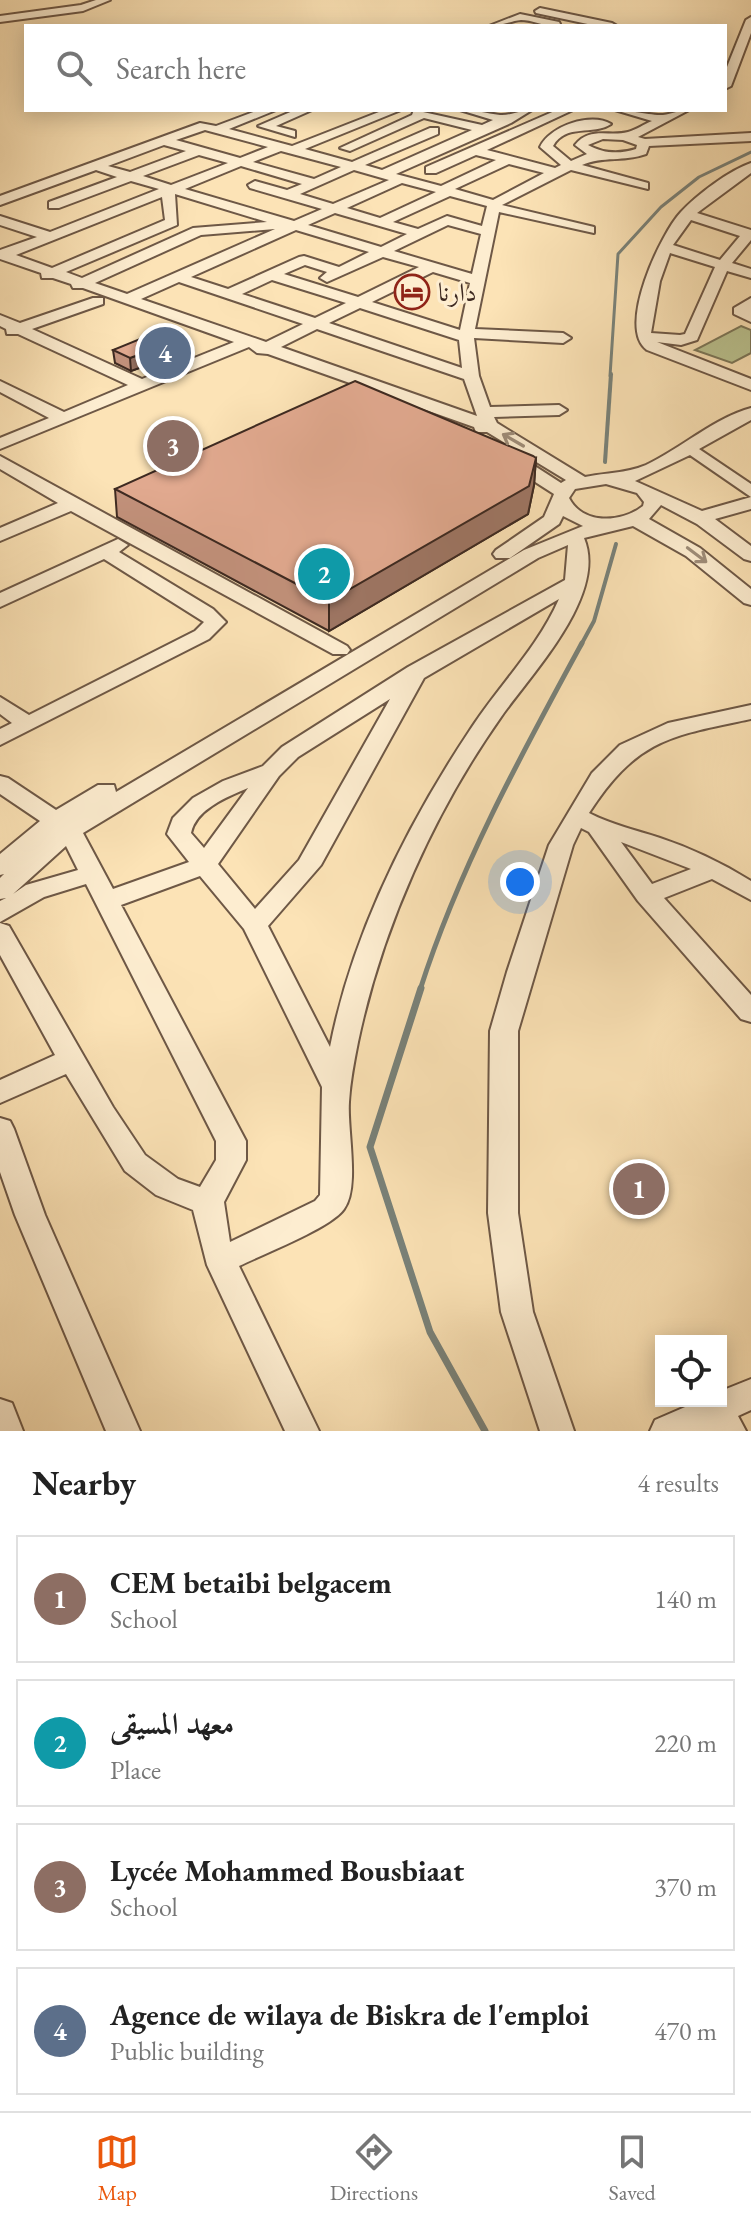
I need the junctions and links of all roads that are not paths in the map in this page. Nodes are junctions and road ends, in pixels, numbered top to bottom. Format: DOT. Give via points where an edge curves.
graph roads {
  1 [pos="105,0"];
  2 [pos="540,11"];
  3 [pos="0,19"];
  4 [pos="751,20"];
  5 [pos="500,24"];
  6 [pos="541,24"];
  7 [pos="602,24"];
  8 [pos="727,48"];
  9 [pos="738,50"];
  10 [pos="729,66"];
  11 [pos="301,112"];
  12 [pos="360,112"];
  13 [pos="390,112"];
  14 [pos="474,112"];
  15 [pos="521,112"];
  16 [pos="562,112"];
  17 [pos="594,112"];
  18 [pos="629,112"];
  19 [pos="679,112"];
  20 [pos="245,115"];
  21 [pos="553,116"];
  22 [pos="378,117"];
  23 [pos="404,117"];
  24 [pos="504,119"];
  25 [pos="663,120"];
  26 [pos="204,126"];
  27 [pos="264,126"];
  28 [pos="530,126"];
  29 [pos="646,128"];
  30 [pos="218,129"];
  31 [pos="483,129"];
  32 [pos="434,131"];
  33 [pos="558,132"];
  34 [pos="508,137"];
  35 [pos="628,137"];
  36 [pos="751,137"];
  37 [pos="465,138"];
  38 [pos="587,139"];
  39 [pos="318,140"];
  40 [pos="159,142"];
  41 [pos="644,143"];
  42 [pos="452,144"];
  43 [pos="282,146"];
  44 [pos="346,148"];
  45 [pos="135,151"];
  46 [pos="198,151"];
  47 [pos="475,151"];
  48 [pos="597,154"];
  49 [pos="376,156"];
  50 [pos="508,160"];
  51 [pos="170,162"];
  52 [pos="243,162"];
  53 [pos="407,164"];
  54 [pos="95,166"];
  55 [pos="353,166"];
  56 [pos="570,166"];
  57 [pos="431,170"];
  58 [pos="555,172"];
  59 [pos="748,172"];
  60 [pos="283,174"];
  61 [pos="384,174"];
  62 [pos="130,176"];
  63 [pos="401,179"];
  64 [pos="464,179"];
  65 [pos="53,182"];
  66 [pos="315,183"];
  67 [pos="255,185"];
  68 [pos="643,186"];
  69 [pos="171,190"];
  70 [pos="447,191"];
  71 [pos="87,193"];
  72 [pos="7,194"];
  73 [pos="287,195"];
  74 [pos="213,202"];
  75 [pos="54,205"];
  76 [pos="229,206"];
  77 [pos="332,209"];
  78 [pos="410,209"];
  79 [pos="686,214"];
  80 [pos="492,215"];
  81 [pos="98,218"];
  82 [pos="0,220"];
  83 [pos="447,220"];
  84 [pos="379,223"];
  85 [pos="289,225"];
  86 [pos="185,226"];
  87 [pos="589,230"];
  88 [pos="417,233"];
  89 [pos="750,235"];
  90 [pos="51,237"];
  91 [pos="253,244"];
  92 [pos="665,247"];
  93 [pos="744,248"];
  94 [pos="380,251"];
  95 [pos="1,258"];
  96 [pos="304,260"];
  97 [pos="723,265"];
  98 [pos="431,267"];
  99 [pos="54,272"];
  100 [pos="340,272"];
  101 [pos="751,274"];
  102 [pos="272,275"];
  103 [pos="178,277"];
  104 [pos="37,279"];
  105 [pos="480,281"];
  106 [pos="83,283"];
  107 [pos="309,287"];
  108 [pos="67,290"];
  109 [pos="229,294"];
  110 [pos="128,299"];
  111 [pos="98,301"];
  112 [pos="359,303"];
  113 [pos="751,303"];
  114 [pos="751,317"];
  115 [pos="0,320"];
  116 [pos="318,324"];
  117 [pos="19,329"];
  118 [pos="0,335"];
  119 [pos="467,335"];
  120 [pos="643,337"];
  121 [pos="563,338"];
  122 [pos="232,348"];
  123 [pos="250,348"];
  124 [pos="269,348"];
  125 [pos="751,365"];
  126 [pos="471,376"];
  127 [pos="728,376"];
  128 [pos="141,385"];
  129 [pos="751,385"];
  130 [pos="0,386"];
  131 [pos="559,410"];
  132 [pos="751,413"];
  133 [pos="63,418"];
  134 [pos="486,419"];
  135 [pos="751,425"];
  136 [pos="466,434"];
  137 [pos="0,444"];
  138 [pos="698,454"];
  139 [pos="0,461"];
  140 [pos="621,480"];
  141 [pos="580,481"];
  142 [pos="751,492"];
  143 [pos="648,493"];
  144 [pos="561,495"];
  145 [pos="751,503"];
  146 [pos="72,504"];
  147 [pos="701,517"];
  148 [pos="636,520"];
  149 [pos="609,524"];
  150 [pos="0,535"];
  151 [pos="573,535"];
  152 [pos="133,537"];
  153 [pos="106,552"];
  154 [pos="751,555"];
  155 [pos="574,583"];
  156 [pos="751,599"];
  157 [pos="0,601"];
  158 [pos="340,650"];
  159 [pos="416,671"];
  160 [pos="0,704"];
  161 [pos="747,718"];
  162 [pos="27,724"];
  163 [pos="0,738"];
  164 [pos="271,771"];
  165 [pos="0,783"];
  166 [pos="586,821"];
  167 [pos="62,825"];
  168 [pos="205,865"];
  169 [pos="0,867"];
  170 [pos="715,869"];
  171 [pos="93,874"];
  172 [pos="0,891"];
  173 [pos="751,892"];
  174 [pos="647,895"];
  175 [pos="106,901"];
  176 [pos="0,913"];
  177 [pos="255,925"];
  178 [pos="0,932"];
  179 [pos="751,1012"];
  180 [pos="71,1059"];
  181 [pos="335,1086"];
  182 [pos="0,1092"];
  183 [pos="0,1129"];
  184 [pos="207,1203"];
  185 [pos="221,1260"];
  186 [pos="751,1394"];
  187 [pos="0,1414"];
  188 [pos="721,1420"];
  189 [pos="6,1431"];
  190 [pos="123,1431"];
  191 [pos="302,1431"];
  192 [pos="557,1431"];
  193 [pos="667,1431"];
  1 -- 3 [label="street" via="76,10"];
  2 -- 7 [label="street"];
  4 -- 9 [label="street"];
  5 -- 6 [label="street" via="519,17"];
  8 -- 9 [label="street"];
  9 -- 10 [label="street"];
  11 -- 27 [label="street"];
  12 -- 22 [label="street"];
  13 -- 22 [label="street"];
  14 -- 24 [label="street"];
  15 -- 24 [label="street"];
  16 -- 21 [label="street"];
  17 -- 21 [label="street"];
  18 -- 25 [label="street"];
  19 -- 25 [label="street"];
  20 -- 26 [label="street"];
  20 -- 27 [label="street"];
  20 -- 30 [label="street"];
  21 -- 28 [label="street"];
  22 -- 39 [label="street"];
  23 -- 31 [label="street" via="422,115"];
  23 -- 32 [label="street"];
  23 -- 44 [label="street"];
  24 -- 28 [label="street"];
  24 -- 31 [label="street"];
  25 -- 29 [label="street"];
  26 -- 30 [label="street"];
  26 -- 40 [label="street"];
  27 -- 43 [label="street" via="298,132"];
  28 -- 33 [label="street"];
  28 -- 34 [label="street"];
  29 -- 33 [label="street" via="601,124"];
  29 -- 35 [label="street"];
  30 -- 43 [label="street"];
  31 -- 37 [label="street"];
  32 -- 37 [label="street"];
  32 -- 49 [label="street"];
  33 -- 38 [label="street"];
  33 -- 56 [label="street" via="546,147"];
  34 -- 47 [label="street"];
  34 -- 50 [label="street" via="519,154"];
  35 -- 38 [label="street"];
  35 -- 41 [label="street"];
  36 -- 41 [label="street"];
  37 -- 42 [label="street"];
  38 -- 48 [label="street" via="581,145"];
  39 -- 43 [label="street"];
  39 -- 44 [label="street"];
  40 -- 45 [label="street"];
  40 -- 46 [label="street"];
  40 -- 72 [label="street" via="137,144"];
  41 -- 48 [label="street" via="636,154"];
  42 -- 47 [label="street"];
  42 -- 53 [label="street"];
  43 -- 52 [label="street"];
  43 -- 55 [label="street"];
  44 -- 49 [label="street"];
  45 -- 51 [label="street"];
  45 -- 54 [label="street"];
  46 -- 51 [label="street"];
  46 -- 52 [label="street"];
  47 -- 50 [label="street"];
  47 -- 57 [label="street"];
  48 -- 56 [label="street"];
  49 -- 55 [label="street"];
  50 -- 58 [label="street"];
  50 -- 64 [label="street"];
  51 -- 62 [label="street"];
  52 -- 60 [label="street"];
  52 -- 69 [label="street"];
  53 -- 57 [label="street"];
  53 -- 61 [label="street"];
  54 -- 62 [label="street"];
  54 -- 65 [label="street"];
  55 -- 61 [label="street"];
  55 -- 66 [label="street"];
  56 -- 58 [label="street"];
  56 -- 68 [label="street"];
  57 -- 64 [label="street"];
  58 -- 80 [label="street"];
  59 -- 79 [label="street" via="701,199"];
  60 -- 66 [label="street"];
  60 -- 67 [label="street"];
  61 -- 63 [label="street"];
  62 -- 69 [label="street"];
  62 -- 71 [label="street"];
  63 -- 70 [label="street"];
  63 -- 77 [label="street"];
  64 -- 70 [label="street"];
  65 -- 71 [label="street"];
  65 -- 72 [label="street"];
  66 -- 73 [label="street"];
  67 -- 73 [label="street"];
  67 -- 74 [label="street"];
  69 -- 74 [label="street"];
  69 -- 81 [label="street"];
  69 -- 86 [label="street"];
  70 -- 78 [label="street"];
  70 -- 80 [label="street"];
  71 -- 75 [label="street"];
  72 -- 75 [label="street"];
  73 -- 77 [label="street"];
  74 -- 76 [label="street"];
  75 -- 81 [label="street"];
  76 -- 85 [label="street"];
  76 -- 86 [label="street"];
  77 -- 84 [label="street"];
  77 -- 85 [label="street"];
  78 -- 83 [label="street"];
  78 -- 84 [label="street"];
  79 -- 89 [label="street"];
  79 -- 92 [label="street"];
  80 -- 83 [label="street"];
  80 -- 87 [label="street" via="533,216"];
  80 -- 105 [label="street"];
  81 -- 90 [label="street"];
  82 -- 90 [label="street"];
  83 -- 88 [label="street"];
  84 -- 88 [label="street"];
  85 -- 86 [label="street"];
  85 -- 91 [label="street"];
  85 -- 94 [label="street"];
  86 -- 99 [label="street"];
  86 -- 106 [label="street"];
  88 -- 94 [label="street"];
  89 -- 93 [label="street"];
  90 -- 95 [label="street"];
  91 -- 96 [label="street"];
  91 -- 103 [label="street"];
  92 -- 97 [label="street"];
  92 -- 120 [label="street" via="650,287"];
  93 -- 97 [label="street"];
  94 -- 98 [label="street"];
  94 -- 100 [label="street"];
  95 -- 99 [label="street"];
  95 -- 104 [label="street"];
  96 -- 100 [label="street"];
  96 -- 102 [label="street"];
  97 -- 101 [label="street"];
  97 -- 120 [label="street" via="691,337"];
  98 -- 105 [label="street"];
  98 -- 112 [label="street"];
  99 -- 104 [label="street"];
  99 -- 106 [label="street"];
  100 -- 107 [label="street"];
  102 -- 107 [label="street"];
  102 -- 109 [label="street"];
  103 -- 109 [label="street"];
  103 -- 110 [label="street"];
  104 -- 108 [label="street"];
  105 -- 119 [label="street"];
  106 -- 108 [label="street"];
  106 -- 110 [label="street"];
  107 -- 112 [label="street"];
  108 -- 111 [label="street"];
  109 -- 116 [label="street"];
  110 -- 123 [label="street"];
  111 -- 117 [label="street"];
  111 -- 122 [label="street"];
  112 -- 116 [label="street"];
  112 -- 119 [label="street"];
  113 -- 114 [label="street" via="739,311"];
  115 -- 117 [label="street"];
  116 -- 124 [label="street"];
  116 -- 126 [label="street"];
  117 -- 118 [label="street"];
  117 -- 128 [label="street"];
  119 -- 121 [label="street"];
  119 -- 126 [label="street"];
  120 -- 127 [label="street" via="671,356"];
  122 -- 123 [label="street"];
  122 -- 128 [label="street"];
  123 -- 124 [label="street"];
  123 -- 136 [label="street"];
  124 -- 134 [label="street"];
  125 -- 127 [label="street"];
  126 -- 134 [label="street"];
  127 -- 129 [label="street"];
  128 -- 133 [label="street"];
  130 -- 133 [label="street"];
  131 -- 134 [label="street"];
  132 -- 140 [label="street"];
  133 -- 137 [label="street"];
  134 -- 136 [label="street"];
  141 -- 134 [label="street, one-way"];
  135 -- 138 [label="street"];
  136 -- 144 [label="street" via="543,477"];
  138 -- 142 [label="street"];
  138 -- 143 [label="street" via="670,470"];
  139 -- 146 [label="street"];
  140 -- 141 [label="street"];
  140 -- 143 [label="street"];
  141 -- 144 [label="street"];
  143 -- 147 [label="street"];
  143 -- 148 [label="street" via="651,508"];
  144 -- 149 [label="street" via="569,512"];
  144 -- 158 [label="street" via="552,520 523,542"];
  145 -- 147 [label="street"];
  146 -- 150 [label="street"];
  146 -- 152 [label="street"];
  147 -- 154 [label="street"];
  148 -- 149 [label="street"];
  148 -- 156 [label="street, one-way" via="693,552"];
  149 -- 151 [label="street"];
  151 -- 155 [label="street" via="580,555"];
  151 -- 167 [label="street" via="506,568"];
  152 -- 153 [label="street"];
  152 -- 158 [label="street"];
  153 -- 157 [label="street"];
  153 -- 162 [label="street" via="216,622 202,635"];
  155 -- 159 [label="street"];
  155 -- 181 [label="street" via="556,628 474,742 382,920 349,1017"];
  158 -- 167 [label="street"];
  159 -- 164 [label="street" via="310,738"];
  159 -- 177 [label="street" via="309,865"];
  160 -- 162 [label="street"];
  161 -- 166 [label="street" via="676,728 628,750 600,778"];
  162 -- 163 [label="street"];
  164 -- 168 [label="street"];
  164 -- 168 [label="street" via="232,784 178,826"];
  165 -- 167 [label="street"];
  166 -- 170 [label="street"];
  166 -- 174 [label="street"];
  166 -- 192 [label="street" via="561,845 504,1031 503,1213 517,1312"];
  167 -- 169 [label="street"];
  167 -- 171 [label="street"];
  167 -- 172 [label="street"];
  168 -- 175 [label="street"];
  168 -- 177 [label="street"];
  170 -- 173 [label="street"];
  170 -- 174 [label="street"];
  171 -- 175 [label="street"];
  171 -- 176 [label="street" via="35,891"];
  174 -- 179 [label="street"];
  175 -- 184 [label="street" via="235,1151"];
  177 -- 181 [label="street"];
  178 -- 180 [label="street"];
  180 -- 182 [label="street"];
  180 -- 184 [label="street" via="135,1163 167,1187"];
  181 -- 185 [label="street" via="335,1199 326,1210"];
  183 -- 190 [label="street" via="30,1215"];
  184 -- 185 [label="street" via="212,1242"];
  185 -- 191 [label="street"];
  186 -- 188 [label="street"];
  187 -- 189 [label="street"];
  188 -- 193 [label="street"];
}
